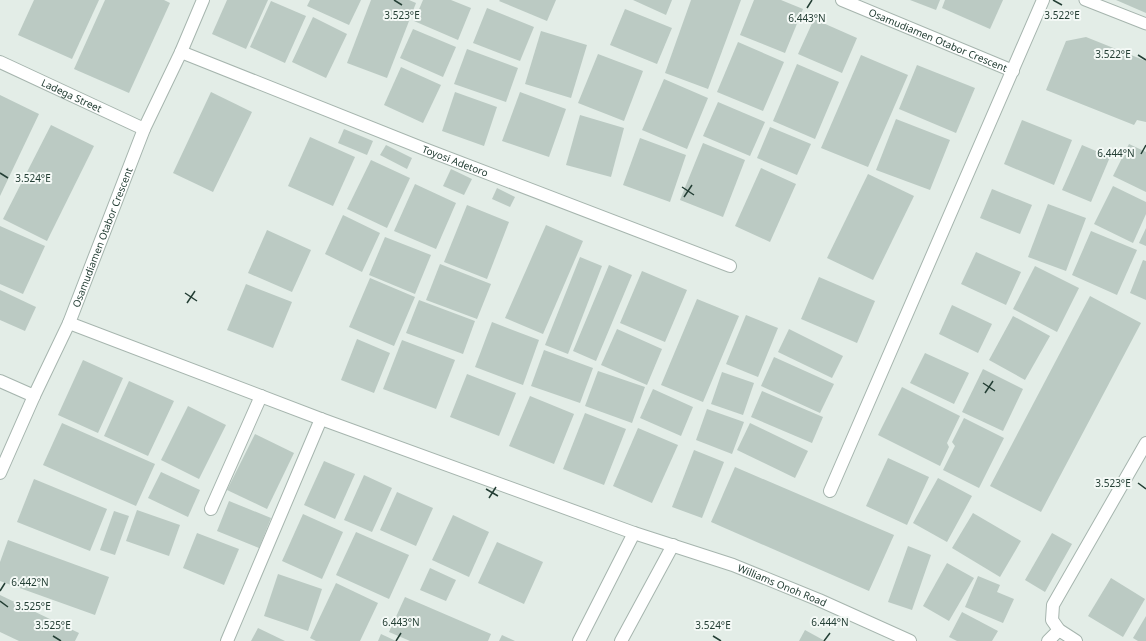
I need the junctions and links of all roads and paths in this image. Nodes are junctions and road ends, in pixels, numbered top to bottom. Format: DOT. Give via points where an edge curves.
graph roads {
  1 [pos="203,0"];
  2 [pos="842,0"];
  3 [pos="1043,0"];
  4 [pos="1085,0"];
  5 [pos="1146,24"];
  6 [pos="181,52"];
  7 [pos="0,62"];
  8 [pos="1012,71"];
  9 [pos="144,129"];
  10 [pos="730,266"];
  11 [pos="69,323"];
  12 [pos="0,381"];
  13 [pos="34,396"];
  14 [pos="261,396"];
  15 [pos="321,419"];
  16 [pos="1146,443"];
  17 [pos="0,473"];
  18 [pos="830,491"];
  19 [pos="211,509"];
  20 [pos="634,533"];
  21 [pos="673,545"];
  22 [pos="1059,630"];
  23 [pos="227,641"];
  24 [pos="579,641"];
  25 [pos="621,641"];
  26 [pos="910,641"];
  27 [pos="1048,641"];
  28 [pos="1076,641"];
  1 -- 6 [label="street, Osamudiamen Otabor Crescent"];
  2 -- 8 [label="street, Osamudiamen Otabor Crescent"];
  3 -- 8 [label="street"];
  4 -- 5 [label="lane"];
  6 -- 9 [label="street, Osamudiamen Otabor Crescent"];
  6 -- 10 [label="street, Toyosi Adetoro"];
  7 -- 9 [label="street, Ladega Street"];
  8 -- 18 [label="street"];
  9 -- 11 [label="street, Osamudiamen Otabor Crescent"];
  11 -- 13 [label="street, Osamudiamen Otabor Crescent"];
  11 -- 14 [label="street, Williams Onoh Road"];
  12 -- 13 [label="street"];
  13 -- 17 [label="street, Osamudiamen Otabor Crescent"];
  14 -- 15 [label="street, Williams Onoh Road"];
  14 -- 19 [label="street"];
  15 -- 20 [label="street, Williams Onoh Road"];
  15 -- 23 [label="street"];
  16 -- 22 [label="street" via="1053,605 1052,620"];
  20 -- 21 [label="street, Williams Onoh Road"];
  20 -- 24 [label="street"];
  21 -- 25 [label="street"];
  21 -- 26 [label="street, Williams Onoh Road" via="733,565"];
  22 -- 27 [label="street"];
  22 -- 28 [label="street"];
}
